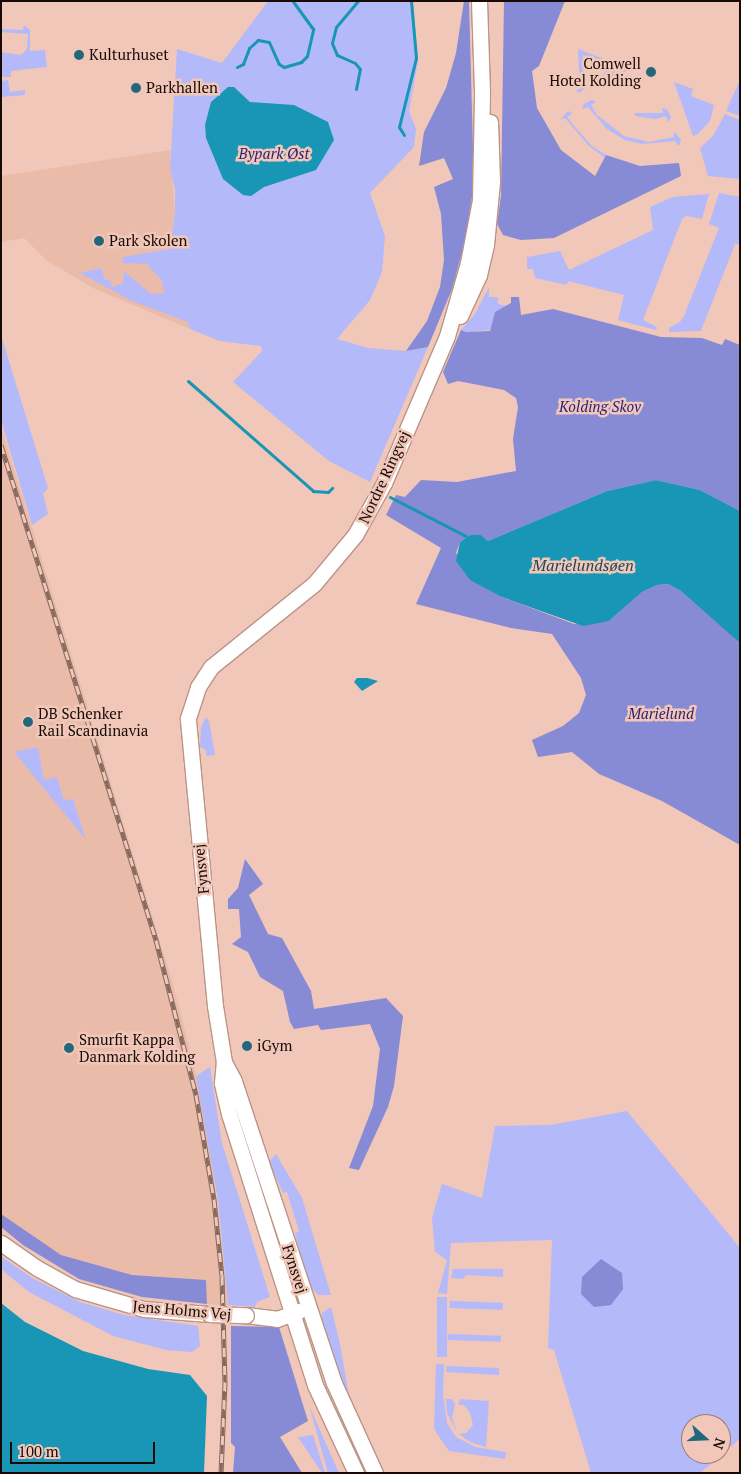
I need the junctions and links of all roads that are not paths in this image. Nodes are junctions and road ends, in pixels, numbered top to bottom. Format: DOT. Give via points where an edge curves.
graph roads {
  1 [pos="479,1"];
  2 [pos="191,705"];
  3 [pos="224,1062"];
  4 [pos="1,1243"];
  5 [pos="307,1306"];
  6 [pos="290,1311"];
  7 [pos="356,1473"];
  8 [pos="375,1473"];
  1 -- 2 [label="main road, Nordre Ringvej" via="482,91 492,130 493,150 486,245 472,291 446,336 384,483 355,536 314,584 218,660 204,677"];
  2 -- 3 [label="main road, Fynsvej" via="188,731 190,761"];
  3 -- 5 [label="main road, Fynsvej" via="234,1080"];
  3 -- 6 [label="main road, Fynsvej" via="222,1083 229,1114"];
  4 -- 6 [label="main road, Jens Holms Vej, bridge" via="75,1289 115,1302 172,1312 277,1319"];
  5 -- 6 [label="main road"];
  5 -- 8 [label="main road, Fynsvej" via="353,1430"];
  6 -- 7 [label="main road, Fynsvej" via="323,1408"];
}
